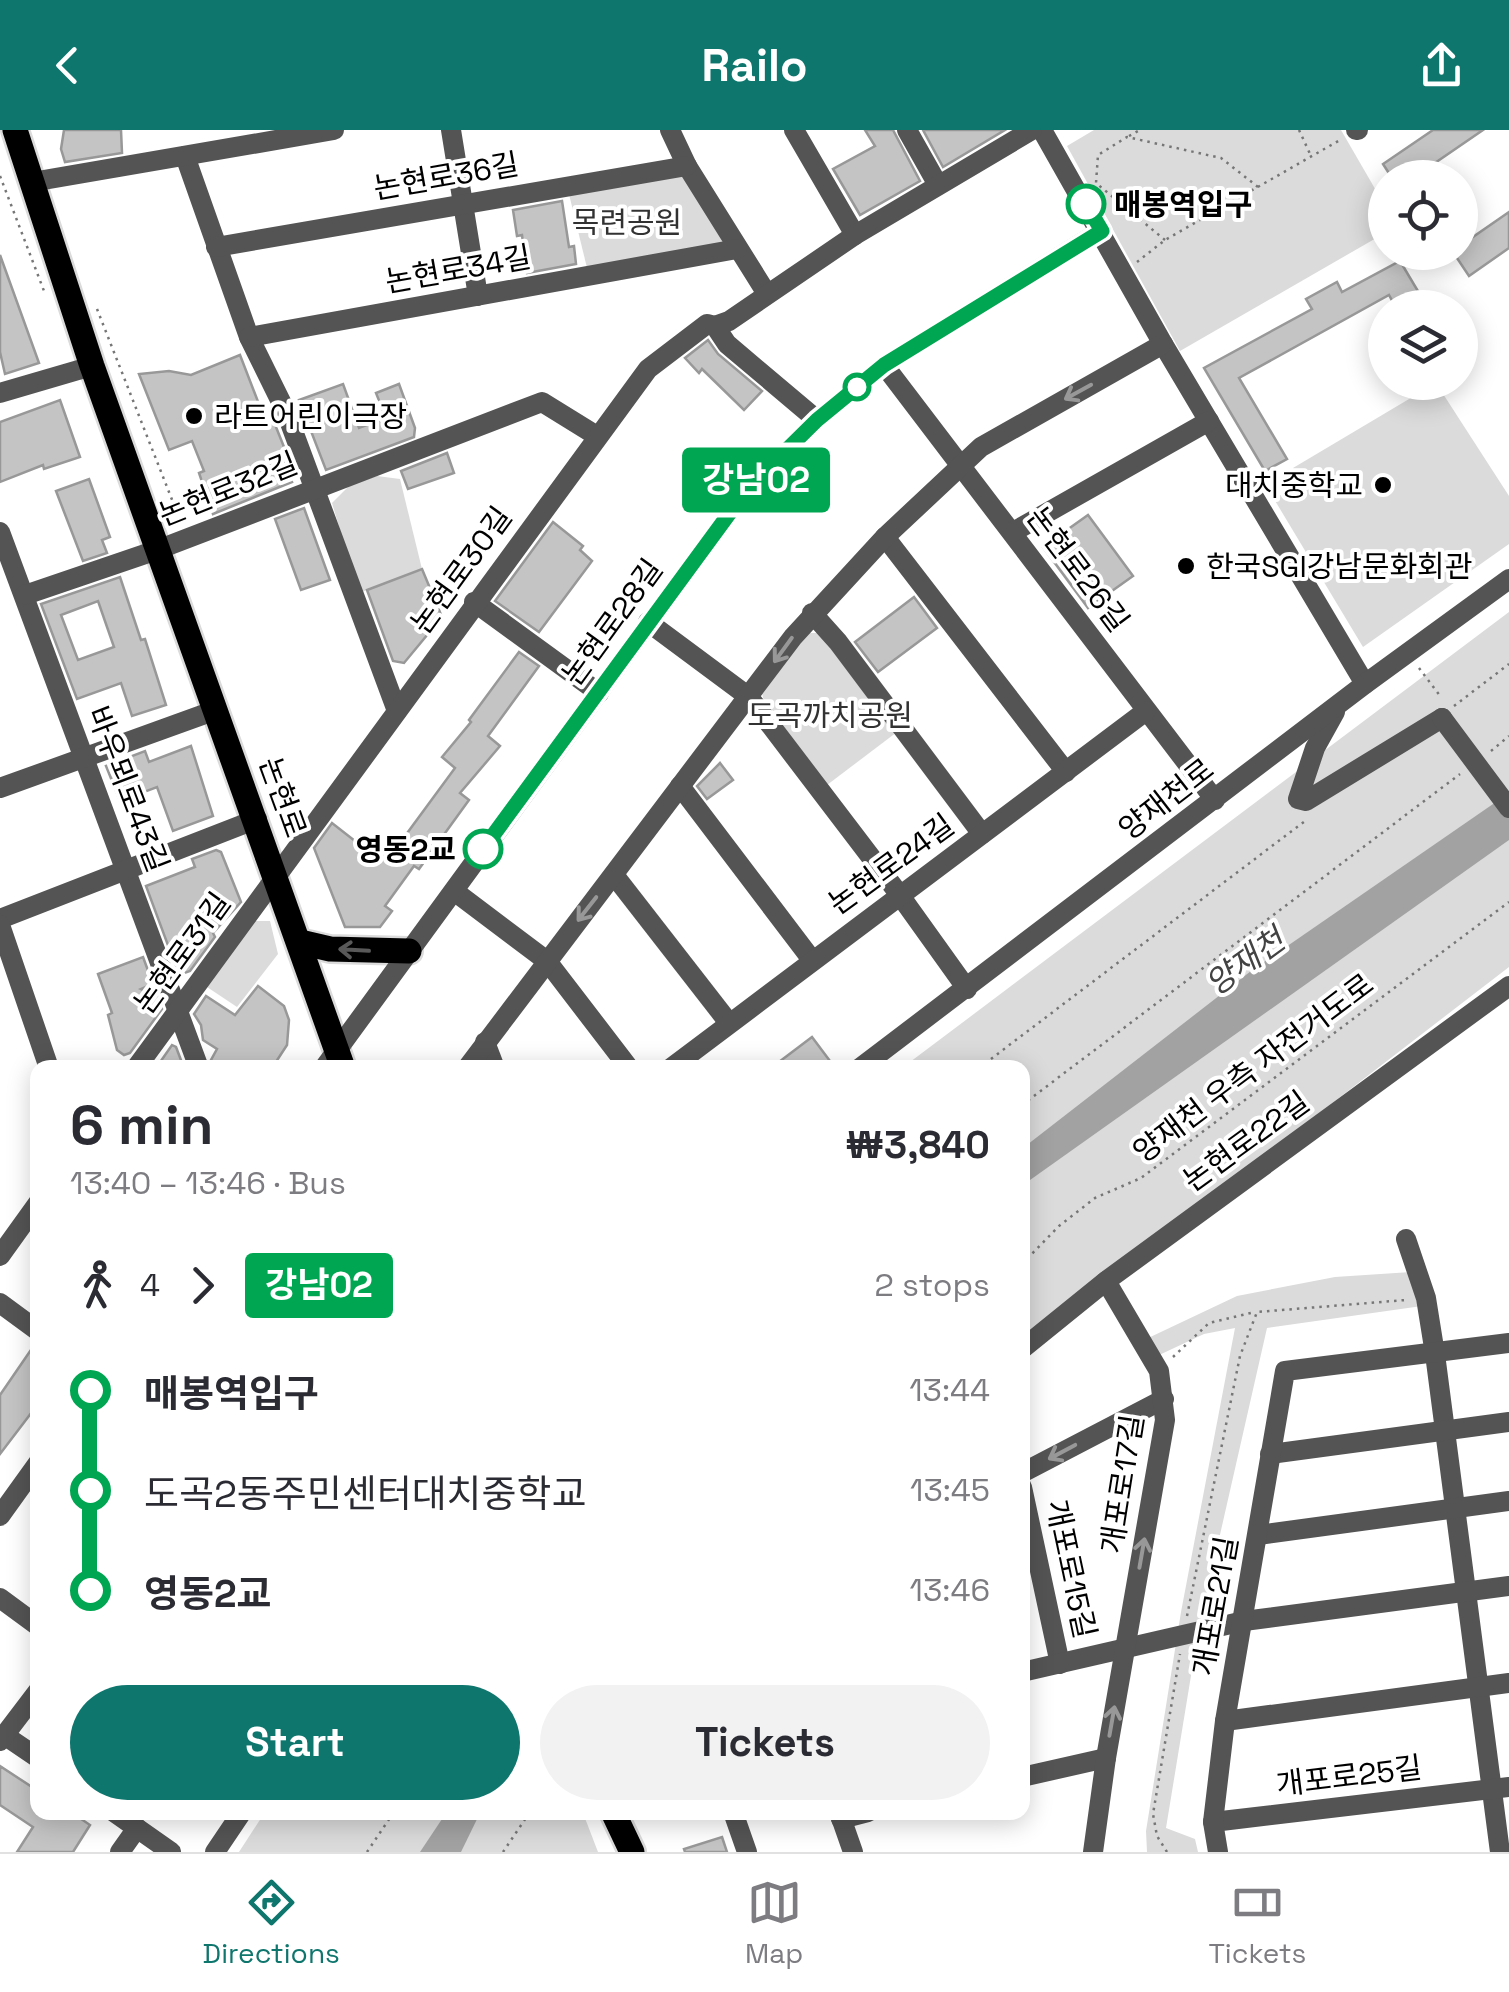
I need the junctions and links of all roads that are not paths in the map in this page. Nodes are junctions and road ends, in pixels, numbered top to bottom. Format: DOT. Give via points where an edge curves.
graph roads {
  1 [pos="15,130"];
  2 [pos="334,130"];
  3 [pos="452,130"];
  4 [pos="670,130"];
  5 [pos="794,130"];
  6 [pos="906,130"];
  7 [pos="1032,130"];
  8 [pos="1042,130"];
  9 [pos="185,156"];
  10 [pos="687,166"];
  11 [pos="32,182"];
  12 [pos="938,186"];
  13 [pos="464,203"];
  14 [pos="1102,231"];
  15 [pos="854,235"];
  16 [pos="216,247"];
  17 [pos="737,249"];
  18 [pos="767,294"];
  19 [pos="478,296"];
  20 [pos="715,326"];
  21 [pos="249,337"];
  22 [pos="1162,344"];
  23 [pos="884,365"];
  24 [pos="92,366"];
  25 [pos="0,371"];
  26 [pos="4,393"];
  27 [pos="817,420"];
  28 [pos="1210,421"];
  29 [pos="598,436"];
  30 [pos="962,464"];
  31 [pos="314,487"];
  32 [pos="1013,532"];
  33 [pos="1,535"];
  34 [pos="885,537"];
  35 [pos="157,550"];
  36 [pos="1509,579"];
  37 [pos="24,594"];
  38 [pos="474,602"];
  39 [pos="812,613"];
  40 [pos="648,622"];
  41 [pos="1365,684"];
  42 [pos="599,692"];
  43 [pos="749,697"];
  44 [pos="216,710"];
  45 [pos="1146,710"];
  46 [pos="396,711"];
  47 [pos="1335,712"];
  48 [pos="83,757"];
  49 [pos="1066,772"];
  50 [pos="680,786"];
  51 [pos="0,788"];
  52 [pos="1215,800"];
  53 [pos="1509,808"];
  54 [pos="257,819"];
  55 [pos="982,834"];
  56 [pos="127,870"];
  57 [pos="276,874"];
  58 [pos="614,876"];
  59 [pos="454,891"];
  60 [pos="899,894"];
  61 [pos="0,922"];
  62 [pos="300,942"];
  63 [pos="410,951"];
  64 [pos="812,960"];
  65 [pos="547,961"];
  66 [pos="1509,986"];
  67 [pos="967,989"];
  68 [pos="178,1010"];
  69 [pos="728,1023"];
  70 [pos="485,1042"];
  71 [pos="46,1060"];
  72 [pos="142,1060"];
  73 [pos="196,1060"];
  74 [pos="334,1060"];
  75 [pos="336,1060"];
  76 [pos="473,1060"];
  77 [pos="492,1060"];
  78 [pos="623,1060"];
  79 [pos="681,1060"];
  80 [pos="871,1060"];
  81 [pos="30,1214"];
  82 [pos="1406,1239"];
  83 [pos="0,1256"];
  84 [pos="1106,1281"];
  85 [pos="0,1303"];
  86 [pos="30,1325"];
  87 [pos="1509,1342"];
  88 [pos="1030,1343"];
  89 [pos="1435,1354"];
  90 [pos="1164,1399"];
  91 [pos="1509,1422"];
  92 [pos="1446,1431"];
  93 [pos="1270,1454"];
  94 [pos="1030,1469"];
  95 [pos="30,1475"];
  96 [pos="1509,1501"];
  97 [pos="1456,1507"];
  98 [pos="0,1516"];
  99 [pos="1030,1524"];
  100 [pos="1258,1535"];
  101 [pos="1509,1586"];
  102 [pos="1466,1592"];
  103 [pos="0,1598"];
  104 [pos="30,1620"];
  105 [pos="1244,1621"];
  106 [pos="1125,1649"];
  107 [pos="1060,1664"];
  108 [pos="1030,1670"];
  109 [pos="1509,1683"];
  110 [pos="1479,1687"];
  111 [pos="30,1701"];
  112 [pos="1225,1722"];
  113 [pos="2,1738"];
  114 [pos="30,1754"];
  115 [pos="1106,1758"];
  116 [pos="1030,1775"];
  117 [pos="1501,1788"];
  118 [pos="126,1820"];
  119 [pos="237,1820"];
  120 [pos="618,1820"];
  121 [pos="619,1820"];
  122 [pos="736,1820"];
  123 [pos="841,1820"];
  124 [pos="1213,1822"];
  125 [pos="137,1828"];
  126 [pos="120,1852"];
  127 [pos="171,1852"];
  128 [pos="215,1852"];
  129 [pos="623,1852"];
  130 [pos="632,1852"];
  131 [pos="747,1852"];
  132 [pos="853,1852"];
  133 [pos="1093,1852"];
  134 [pos="1218,1852"];
  135 [pos="1500,1852"];
  1 -- 11 [label="main road, 논현로"];
  2 -- 9 [label="street"];
  3 -- 13 [label="street"];
  4 -- 10 [label="street"];
  5 -- 15 [label="street"];
  6 -- 12 [label="street"];
  7 -- 12 [label="street, 논현로30길"];
  8 -- 14 [label="street"];
  9 -- 11 [label="street"];
  9 -- 16 [label="street"];
  10 -- 13 [label="street, 논현로36길"];
  10 -- 17 [label="street"];
  11 -- 24 [label="main road, 논현로"];
  12 -- 15 [label="street, 논현로30길"];
  13 -- 16 [label="street, 논현로36길"];
  13 -- 19 [label="street"];
  14 -- 22 [label="street"];
  14 -- 23 [label="street, 논현로28길"];
  15 -- 18 [label="street, 논현로30길"];
  16 -- 21 [label="street"];
  17 -- 18 [label="street"];
  17 -- 19 [label="street, 논현로34길"];
  18 -- 20 [label="street, 논현로30길"];
  19 -- 21 [label="street, 논현로34길"];
  20 -- 27 [label="street" via="727,344"];
  20 -- 29 [label="street, 논현로30길" via="707,324 648,369"];
  21 -- 31 [label="street"];
  22 -- 28 [label="street"];
  22 -- 30 [label="street, one-way" via="980,447"];
  23 -- 27 [label="street, 논현로28길"];
  23 -- 30 [label="street, 논현로26길"];
  24 -- 26 [label="street"];
  24 -- 35 [label="main road, 논현로"];
  25 -- 26 [label="street"];
  27 -- 40 [label="street, 논현로28길" via="748,488"];
  28 -- 32 [label="street"];
  28 -- 41 [label="street"];
  29 -- 31 [label="street, 논현로32길" via="542,402"];
  29 -- 38 [label="street, 논현로30길"];
  30 -- 32 [label="street, 논현로26길"];
  30 -- 34 [label="street"];
  31 -- 35 [label="street, 논현로32길"];
  31 -- 46 [label="street"];
  32 -- 45 [label="street, 논현로26길"];
  33 -- 37 [label="street, 바우뫼로43길"];
  34 -- 39 [label="street"];
  34 -- 49 [label="street"];
  35 -- 37 [label="street"];
  35 -- 44 [label="main road, 논현로"];
  36 -- 41 [label="street, 양재천로"];
  37 -- 48 [label="street, 바우뫼로43길"];
  38 -- 42 [label="street"];
  38 -- 46 [label="street, 논현로30길"];
  39 -- 43 [label="street, one-way"];
  39 -- 55 [label="street"];
  40 -- 42 [label="street, 논현로28길"];
  40 -- 43 [label="street"];
  41 -- 52 [label="street, 양재천로"];
  42 -- 59 [label="street, 논현로28길"];
  43 -- 50 [label="street"];
  43 -- 60 [label="street"];
  44 -- 48 [label="street"];
  44 -- 54 [label="main road, 논현로"];
  45 -- 49 [label="street, 논현로24길"];
  45 -- 52 [label="street, 논현로26길"];
  46 -- 57 [label="street, 논현로30길"];
  47 -- 53 [label="street, bridge" via="1298,799 1306,801 1442,718"];
  48 -- 51 [label="street"];
  48 -- 56 [label="street, 바우뫼로43길"];
  49 -- 55 [label="street, 논현로24길"];
  50 -- 58 [label="street"];
  50 -- 64 [label="street"];
  52 -- 67 [label="street, 양재천로"];
  54 -- 56 [label="street"];
  54 -- 57 [label="main road, 논현로"];
  55 -- 60 [label="street, 논현로24길"];
  56 -- 61 [label="street"];
  56 -- 68 [label="street, 바우뫼로43길"];
  57 -- 62 [label="main road, 논현로"];
  57 -- 68 [label="street, 논현로31길"];
  58 -- 65 [label="street, one-way"];
  58 -- 69 [label="street"];
  59 -- 63 [label="street, 논현로28길"];
  59 -- 65 [label="street"];
  60 -- 64 [label="street, 논현로24길"];
  60 -- 67 [label="street"];
  61 -- 71 [label="street"];
  63 -- 62 [label="main road, one-way"];
  62 -- 74 [label="main road, 논현로"];
  63 -- 75 [label="street, 논현로28길"];
  64 -- 69 [label="street, 논현로24길"];
  65 -- 70 [label="street"];
  65 -- 78 [label="street"];
  66 -- 84 [label="street, 논현로22길"];
  67 -- 80 [label="street, 양재천로"];
  68 -- 72 [label="street, 논현로31길"];
  68 -- 73 [label="street, 바우뫼로43길"];
  69 -- 79 [label="street, 논현로24길"];
  70 -- 76 [label="street"];
  70 -- 77 [label="street"];
  81 -- 83 [label="street"];
  82 -- 89 [label="street"];
  84 -- 88 [label="street, 논현로22길"];
  84 -- 90 [label="street, 개포로17길" via="1159,1370"];
  85 -- 86 [label="street"];
  87 -- 89 [label="street"];
  89 -- 92 [label="street"];
  89 -- 93 [label="street, 개포로21길" via="1285,1372"];
  90 -- 94 [label="street, 개포로15길, one-way"];
  106 -- 90 [label="street, 개포로17길, one-way" via="1166,1420"];
  91 -- 92 [label="street"];
  92 -- 93 [label="street"];
  92 -- 97 [label="street"];
  93 -- 100 [label="street, 개포로21길"];
  95 -- 98 [label="street"];
  96 -- 97 [label="street"];
  97 -- 100 [label="street"];
  97 -- 102 [label="street"];
  99 -- 107 [label="street, 개포로15길"];
  100 -- 105 [label="street, 개포로21길"];
  101 -- 102 [label="street"];
  102 -- 105 [label="street"];
  102 -- 110 [label="street"];
  103 -- 104 [label="street"];
  105 -- 106 [label="street"];
  105 -- 112 [label="street, 개포로21길"];
  106 -- 107 [label="street"];
  115 -- 106 [label="street, 개포로17길, one-way"];
  107 -- 108 [label="street"];
  109 -- 110 [label="street"];
  110 -- 112 [label="street"];
  110 -- 117 [label="street"];
  111 -- 113 [label="street"];
  112 -- 124 [label="street, 개포로21길"];
  113 -- 114 [label="street"];
  115 -- 116 [label="street"];
  115 -- 133 [label="street, 개포로17길"];
  117 -- 124 [label="street, 개포로25길"];
  117 -- 135 [label="street"];
  118 -- 125 [label="street"];
  119 -- 128 [label="street"];
  120 -- 129 [label="main road"];
  121 -- 130 [label="main road"];
  122 -- 131 [label="street"];
  123 -- 132 [label="street"];
  124 -- 134 [label="street, 개포로21길"];
  125 -- 126 [label="street"];
  125 -- 127 [label="street"];
}
